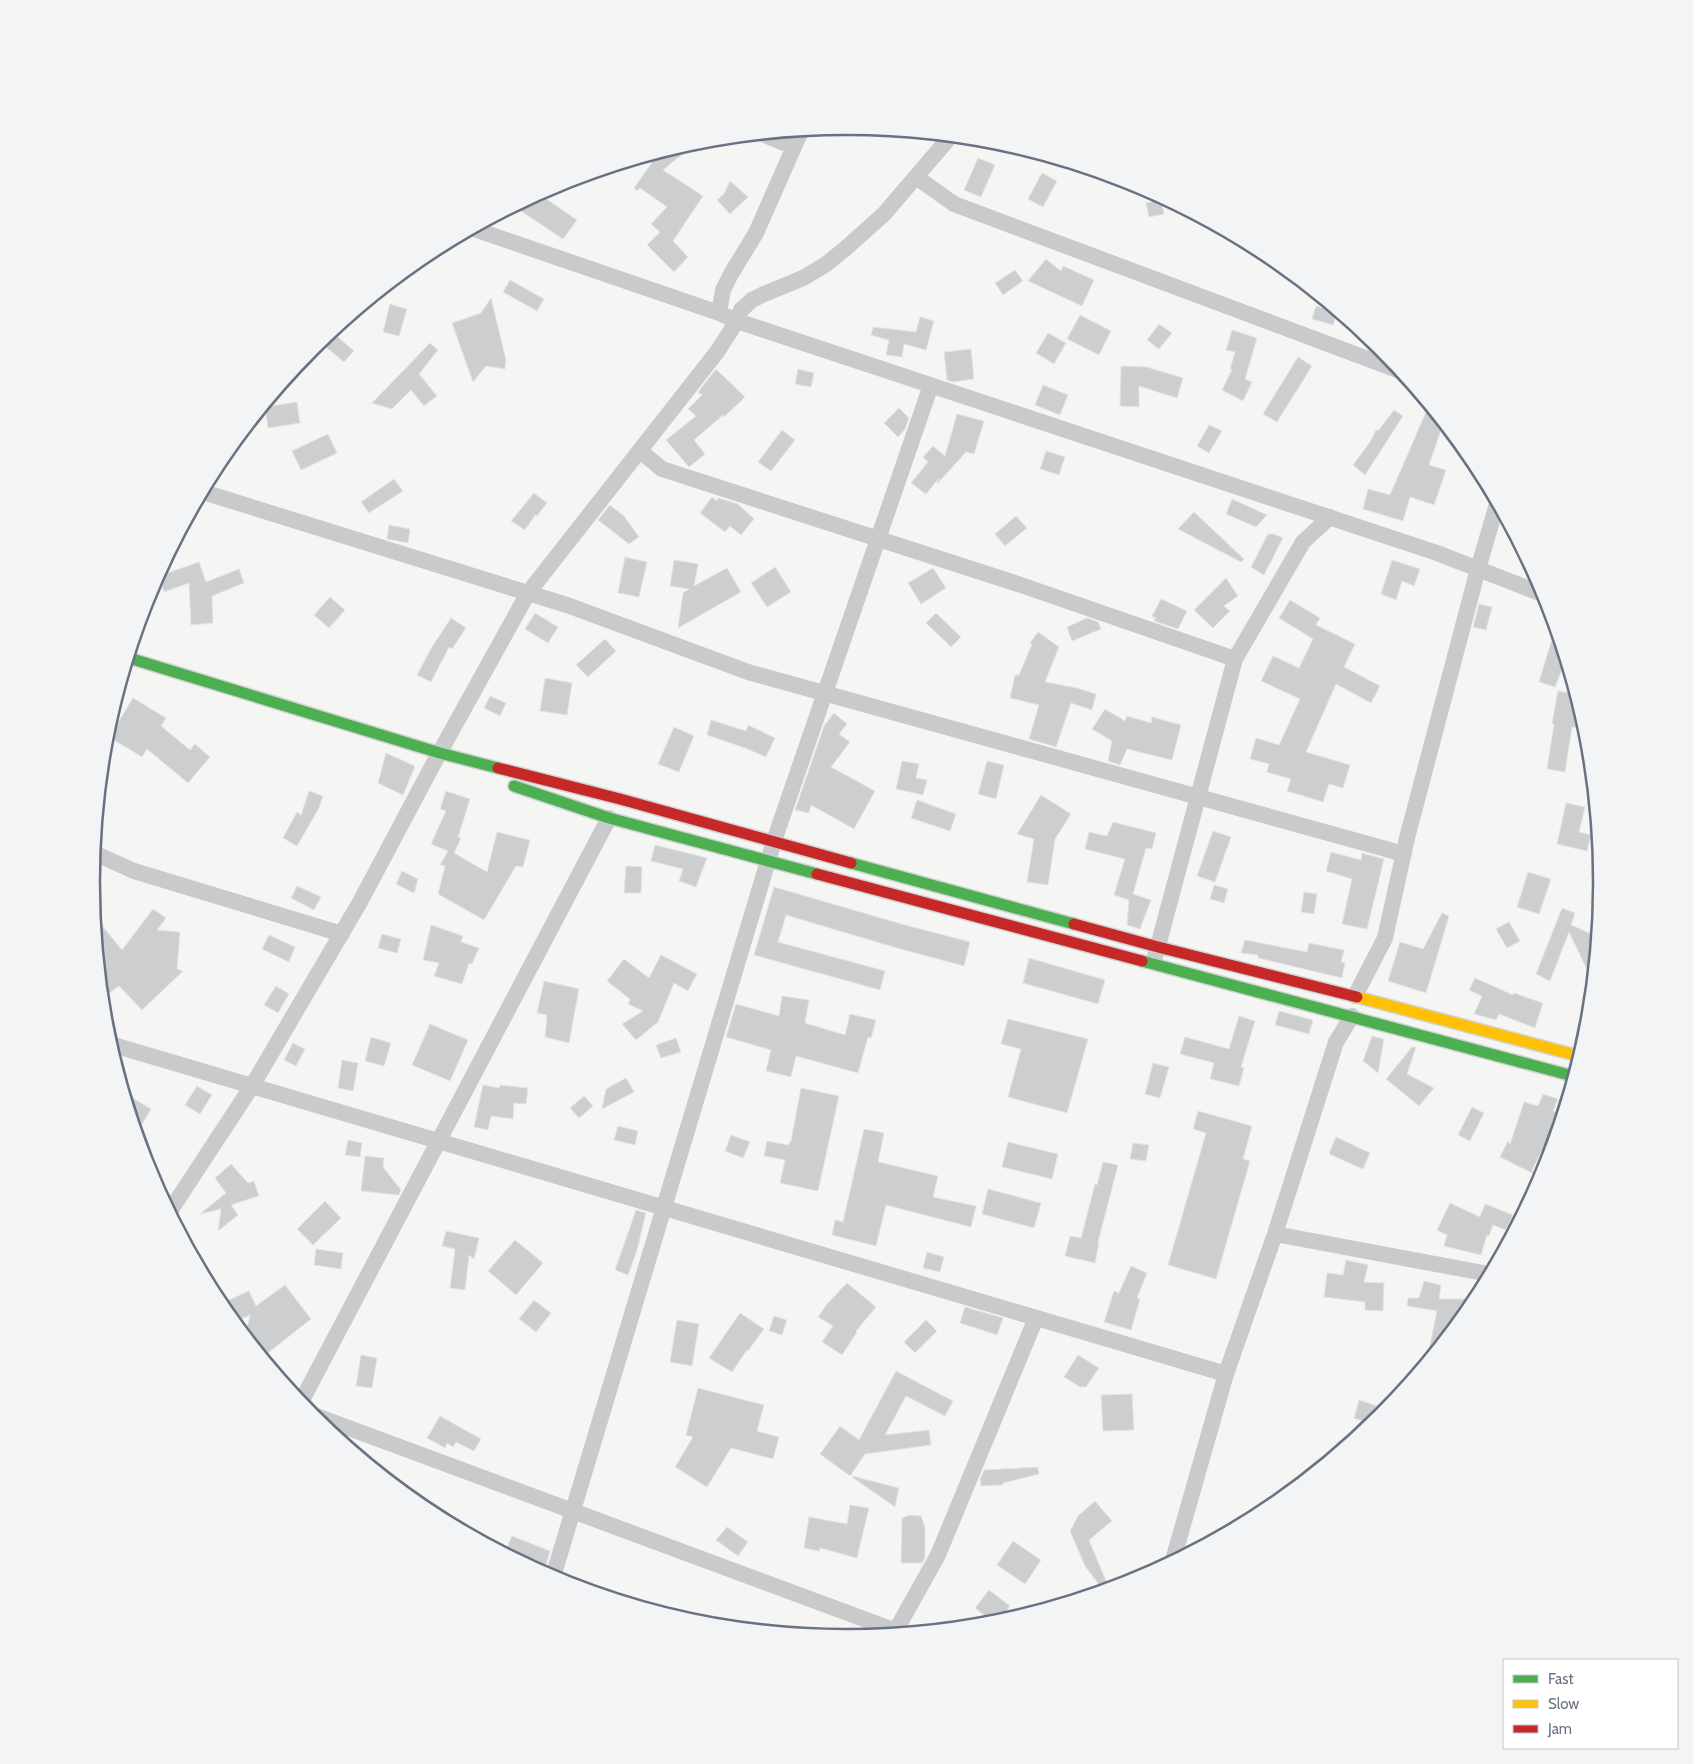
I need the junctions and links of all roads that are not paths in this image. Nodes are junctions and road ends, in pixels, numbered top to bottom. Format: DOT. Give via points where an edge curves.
graph roads {
  1 [pos="798,137"];
  2 [pos="775,139"];
  3 [pos="946,142"];
  4 [pos="794,147"];
  5 [pos="916,177"];
  6 [pos="481,231"];
  7 [pos="719,313"];
  8 [pos="737,321"];
  9 [pos="1385,365"];
  10 [pos="931,385"];
  11 [pos="640,450"];
  12 [pos="209,494"];
  13 [pos="1495,512"];
  14 [pos="1330,517"];
  15 [pos="878,538"];
  16 [pos="1478,569"];
  17 [pos="1534,591"];
  18 [pos="528,593"];
  19 [pos="1235,659"];
  20 [pos="134,660"];
  21 [pos="824,693"];
  22 [pos="283,717"];
  23 [pos="438,756"];
  24 [pos="1198,797"];
  25 [pos="609,818"];
  26 [pos="774,841"];
  27 [pos="1404,854"];
  28 [pos="101,856"];
  29 [pos="769,861"];
  30 [pos="342,934"];
  31 [pos="1158,947"];
  32 [pos="1152,963"];
  33 [pos="1355,996"];
  34 [pos="1352,1016"];
  35 [pos="118,1046"];
  36 [pos="1573,1054"];
  37 [pos="1568,1075"];
  38 [pos="252,1086"];
  39 [pos="439,1141"];
  40 [pos="174,1205"];
  41 [pos="664,1206"];
  42 [pos="1275,1234"];
  43 [pos="1482,1273"];
  44 [pos="1036,1318"];
  45 [pos="1226,1374"];
  46 [pos="305,1395"];
  47 [pos="331,1422"];
  48 [pos="573,1512"];
  49 [pos="1175,1553"];
  50 [pos="555,1569"];
  51 [pos="900,1626"];
  52 [pos="885,1627"];
  1 -- 4 [label="street"];
  2 -- 4 [label="street"];
  3 -- 5 [label="street"];
  4 -- 7 [label="street" via="756,233 723,290"];
  5 -- 8 [label="street" via="884,214 846,248 803,278 752,300 741,310"];
  5 -- 9 [label="street" via="954,204"];
  6 -- 7 [label="street"];
  7 -- 8 [label="street"];
  8 -- 10 [label="street"];
  8 -- 11 [label="street" via="718,352"];
  10 -- 14 [label="street"];
  10 -- 15 [label="street"];
  11 -- 15 [label="street" via="662,468"];
  11 -- 18 [label="street"];
  12 -- 18 [label="street"];
  13 -- 16 [label="street"];
  14 -- 16 [label="street"];
  14 -- 19 [label="street" via="1304,542"];
  15 -- 19 [label="street"];
  15 -- 21 [label="street"];
  16 -- 17 [label="street"];
  16 -- 27 [label="street"];
  18 -- 21 [label="street" via="748,672"];
  18 -- 23 [label="street"];
  19 -- 24 [label="street"];
  20 -- 23 [label="street"];
  21 -- 24 [label="street"];
  21 -- 26 [label="street"];
  22 -- 23 [label="street"];
  23 -- 25 [label="street"];
  23 -- 26 [label="street" via="620,799"];
  23 -- 30 [label="street"];
  24 -- 27 [label="street"];
  24 -- 31 [label="street"];
  25 -- 29 [label="street"];
  25 -- 39 [label="street"];
  26 -- 29 [label="street"];
  26 -- 31 [label="street"];
  27 -- 33 [label="street" via="1385,938"];
  28 -- 30 [label="street" via="134,871"];
  29 -- 32 [label="street"];
  29 -- 41 [label="street"];
  30 -- 38 [label="street"];
  31 -- 32 [label="street"];
  31 -- 33 [label="street"];
  32 -- 34 [label="street"];
  33 -- 36 [label="street"];
  34 -- 37 [label="street"];
  34 -- 42 [label="street" via="1336,1042"];
  35 -- 38 [label="street"];
  38 -- 39 [label="street"];
  38 -- 40 [label="street"];
  39 -- 41 [label="street"];
  39 -- 46 [label="street"];
  41 -- 44 [label="street"];
  41 -- 48 [label="street"];
  42 -- 43 [label="street"];
  42 -- 45 [label="street"];
  44 -- 45 [label="street"];
  44 -- 51 [label="street" via="938,1555"];
  45 -- 49 [label="street"];
  47 -- 48 [label="street"];
  48 -- 50 [label="street"];
  48 -- 52 [label="street"];
}
